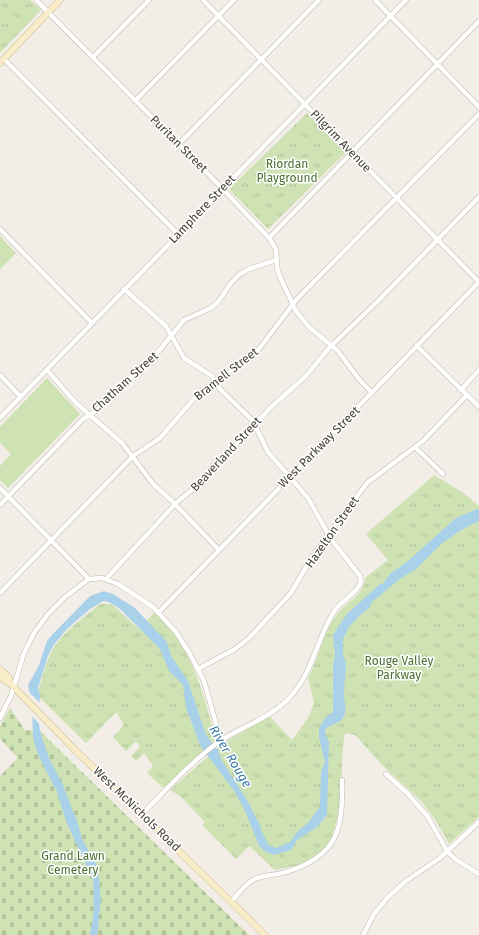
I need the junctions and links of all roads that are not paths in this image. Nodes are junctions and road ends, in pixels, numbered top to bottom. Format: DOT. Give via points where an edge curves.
graph roads {
  1 [pos="36,0"];
  2 [pos="60,0"];
  3 [pos="149,0"];
  4 [pos="203,0"];
  5 [pos="234,0"];
  6 [pos="319,0"];
  7 [pos="375,0"];
  8 [pos="406,0"];
  9 [pos="48,12"];
  10 [pos="219,16"];
  11 [pos="390,16"];
  12 [pos="479,21"];
  13 [pos="93,57"];
  14 [pos="261,59"];
  15 [pos="2,61"];
  16 [pos="437,64"];
  17 [pos="136,100"];
  18 [pos="305,104"];
  19 [pos="479,107"];
  20 [pos="479,114"];
  21 [pos="179,144"];
  22 [pos="352,153"];
  23 [pos="222,188"];
  24 [pos="479,197"];
  25 [pos="397,199"];
  26 [pos="0,229"];
  27 [pos="178,234"];
  28 [pos="269,238"];
  29 [pos="437,240"];
  30 [pos="276,260"];
  31 [pos="479,282"];
  32 [pos="124,289"];
  33 [pos="292,305"];
  34 [pos="92,323"];
  35 [pos="171,336"];
  36 [pos="333,346"];
  37 [pos="417,346"];
  38 [pos="47,370"];
  39 [pos="479,370"];
  40 [pos="0,375"];
  41 [pos="215,381"];
  42 [pos="461,390"];
  43 [pos="372,393"];
  44 [pos="467,395"];
  45 [pos="20,396"];
  46 [pos="479,407"];
  47 [pos="89,415"];
  48 [pos="0,418"];
  49 [pos="255,426"];
  50 [pos="416,448"];
  51 [pos="133,456"];
  52 [pos="443,474"];
  53 [pos="288,477"];
  54 [pos="0,488"];
  55 [pos="8,497"];
  56 [pos="175,504"];
  57 [pos="0,505"];
  58 [pos="329,536"];
  59 [pos="51,540"];
  60 [pos="219,550"];
  61 [pos="89,579"];
  62 [pos="106,579"];
  63 [pos="0,593"];
  64 [pos="159,612"];
  65 [pos="0,669"];
  66 [pos="198,669"];
  67 [pos="0,676"];
  68 [pos="14,686"];
  69 [pos="0,718"];
  70 [pos="220,742"];
  71 [pos="386,774"];
  72 [pos="342,780"];
  73 [pos="142,814"];
  74 [pos="479,822"];
  75 [pos="447,851"];
  76 [pos="479,874"];
  77 [pos="231,902"];
  78 [pos="265,935"];
  79 [pos="363,935"];
  1 -- 9 [label="street, Puritan Street"];
  2 -- 9 [label="main road"];
  3 -- 13 [label="street"];
  4 -- 10 [label="street, Pilgrim Avenue"];
  5 -- 10 [label="street"];
  6 -- 14 [label="street"];
  7 -- 11 [label="street"];
  8 -- 11 [label="street, Lamphere Street"];
  9 -- 13 [label="street, Puritan Street"];
  9 -- 15 [label="main road"];
  10 -- 14 [label="street, Pilgrim Avenue"];
  10 -- 17 [label="street"];
  11 -- 16 [label="street"];
  11 -- 18 [label="street, Lamphere Street"];
  12 -- 16 [label="street"];
  13 -- 17 [label="street, Puritan Street"];
  14 -- 18 [label="street, Pilgrim Avenue"];
  14 -- 21 [label="street"];
  15 -- 27 [label="street"];
  16 -- 19 [label="street"];
  16 -- 22 [label="street"];
  17 -- 21 [label="street, Puritan Street"];
  18 -- 22 [label="street, Pilgrim Avenue"];
  18 -- 23 [label="street, Lamphere Street"];
  20 -- 25 [label="street, Bramell Street"];
  21 -- 23 [label="street, Puritan Street"];
  22 -- 25 [label="street, Pilgrim Avenue"];
  22 -- 28 [label="street"];
  23 -- 27 [label="street, Lamphere Street"];
  23 -- 28 [label="street, Puritan Street"];
  24 -- 29 [label="street, Beaverland Street"];
  25 -- 29 [label="street, Pilgrim Avenue"];
  25 -- 33 [label="street, Bramell Street"];
  26 -- 34 [label="street"];
  27 -- 32 [label="street, Lamphere Street"];
  28 -- 30 [label="street, Puritan Street" via="276,249"];
  29 -- 31 [label="street, Pilgrim Avenue"];
  29 -- 36 [label="street, Beaverland Street"];
  30 -- 33 [label="street, Puritan Street"];
  30 -- 35 [label="street, Chatham Street" via="240,274 218,302 184,320"];
  31 -- 37 [label="street, West Parkway Street"];
  32 -- 34 [label="street, Lamphere Street"];
  32 -- 35 [label="street" via="162,321"];
  33 -- 36 [label="street, Puritan Street" via="305,323"];
  33 -- 41 [label="street, Bramell Street" via="256,353"];
  34 -- 38 [label="street, Lamphere Street"];
  35 -- 41 [label="street" via="184,358 212,376"];
  35 -- 47 [label="street, Chatham Street" via="149,363 115,391 96,412"];
  36 -- 43 [label="street, Puritan Street"];
  36 -- 49 [label="street, Beaverland Street"];
  37 -- 42 [label="street"];
  37 -- 43 [label="street, West Parkway Street"];
  38 -- 45 [label="street, Lamphere Street"];
  38 -- 47 [label="street"];
  39 -- 42 [label="street"];
  40 -- 45 [label="street"];
  41 -- 49 [label="street"];
  41 -- 51 [label="street, Bramell Street" via="198,394 160,438"];
  42 -- 44 [label="street"];
  43 -- 53 [label="street, West Parkway Street"];
  44 -- 46 [label="street"];
  44 -- 50 [label="street, Hazelton Street"];
  45 -- 48 [label="street, Lamphere Street"];
  47 -- 51 [label="street" via="122,443"];
  47 -- 55 [label="street, Chatham Street"];
  49 -- 53 [label="street" via="268,452"];
  49 -- 56 [label="street, Beaverland Street" via="215,463 194,489"];
  50 -- 52 [label="street"];
  50 -- 58 [label="street, Hazelton Street" via="367,483"];
  51 -- 56 [label="street" via="154,485"];
  51 -- 59 [label="street, Bramell Street"];
  53 -- 58 [label="street" via="308,498"];
  53 -- 60 [label="street, West Parkway Street"];
  54 -- 55 [label="street"];
  55 -- 57 [label="street, Chatham Street"];
  55 -- 59 [label="street"];
  56 -- 60 [label="street"];
  56 -- 62 [label="street, Beaverland Street"];
  58 -- 66 [label="street, Hazelton Street" via="312,557 291,594 248,639 236,649"];
  58 -- 70 [label="street" via="360,576 361,586 334,612 313,662 290,697 266,715"];
  59 -- 61 [label="street"];
  59 -- 63 [label="street, Bramell Street"];
  60 -- 64 [label="street, West Parkway Street"];
  61 -- 62 [label="street"];
  61 -- 68 [label="street" via="65,597 34,633 21,661"];
  62 -- 64 [label="street" via="118,584"];
  64 -- 66 [label="street" via="183,641"];
  65 -- 68 [label="main road, West McNichols Road"];
  66 -- 70 [label="street"];
  67 -- 68 [label="main road, West McNichols Road"];
  68 -- 69 [label="street"];
  68 -- 73 [label="main road, West McNichols Road"];
  70 -- 73 [label="street" via="178,776"];
  71 -- 75 [label="street" via="424,812"];
  72 -- 77 [label="street" via="340,826 322,854 291,870 254,879"];
  73 -- 77 [label="main road, West McNichols Road"];
  74 -- 75 [label="street"];
  75 -- 76 [label="street"];
  75 -- 79 [label="street" via="387,898 374,914"];
  77 -- 78 [label="main road, West McNichols Road"];
}
